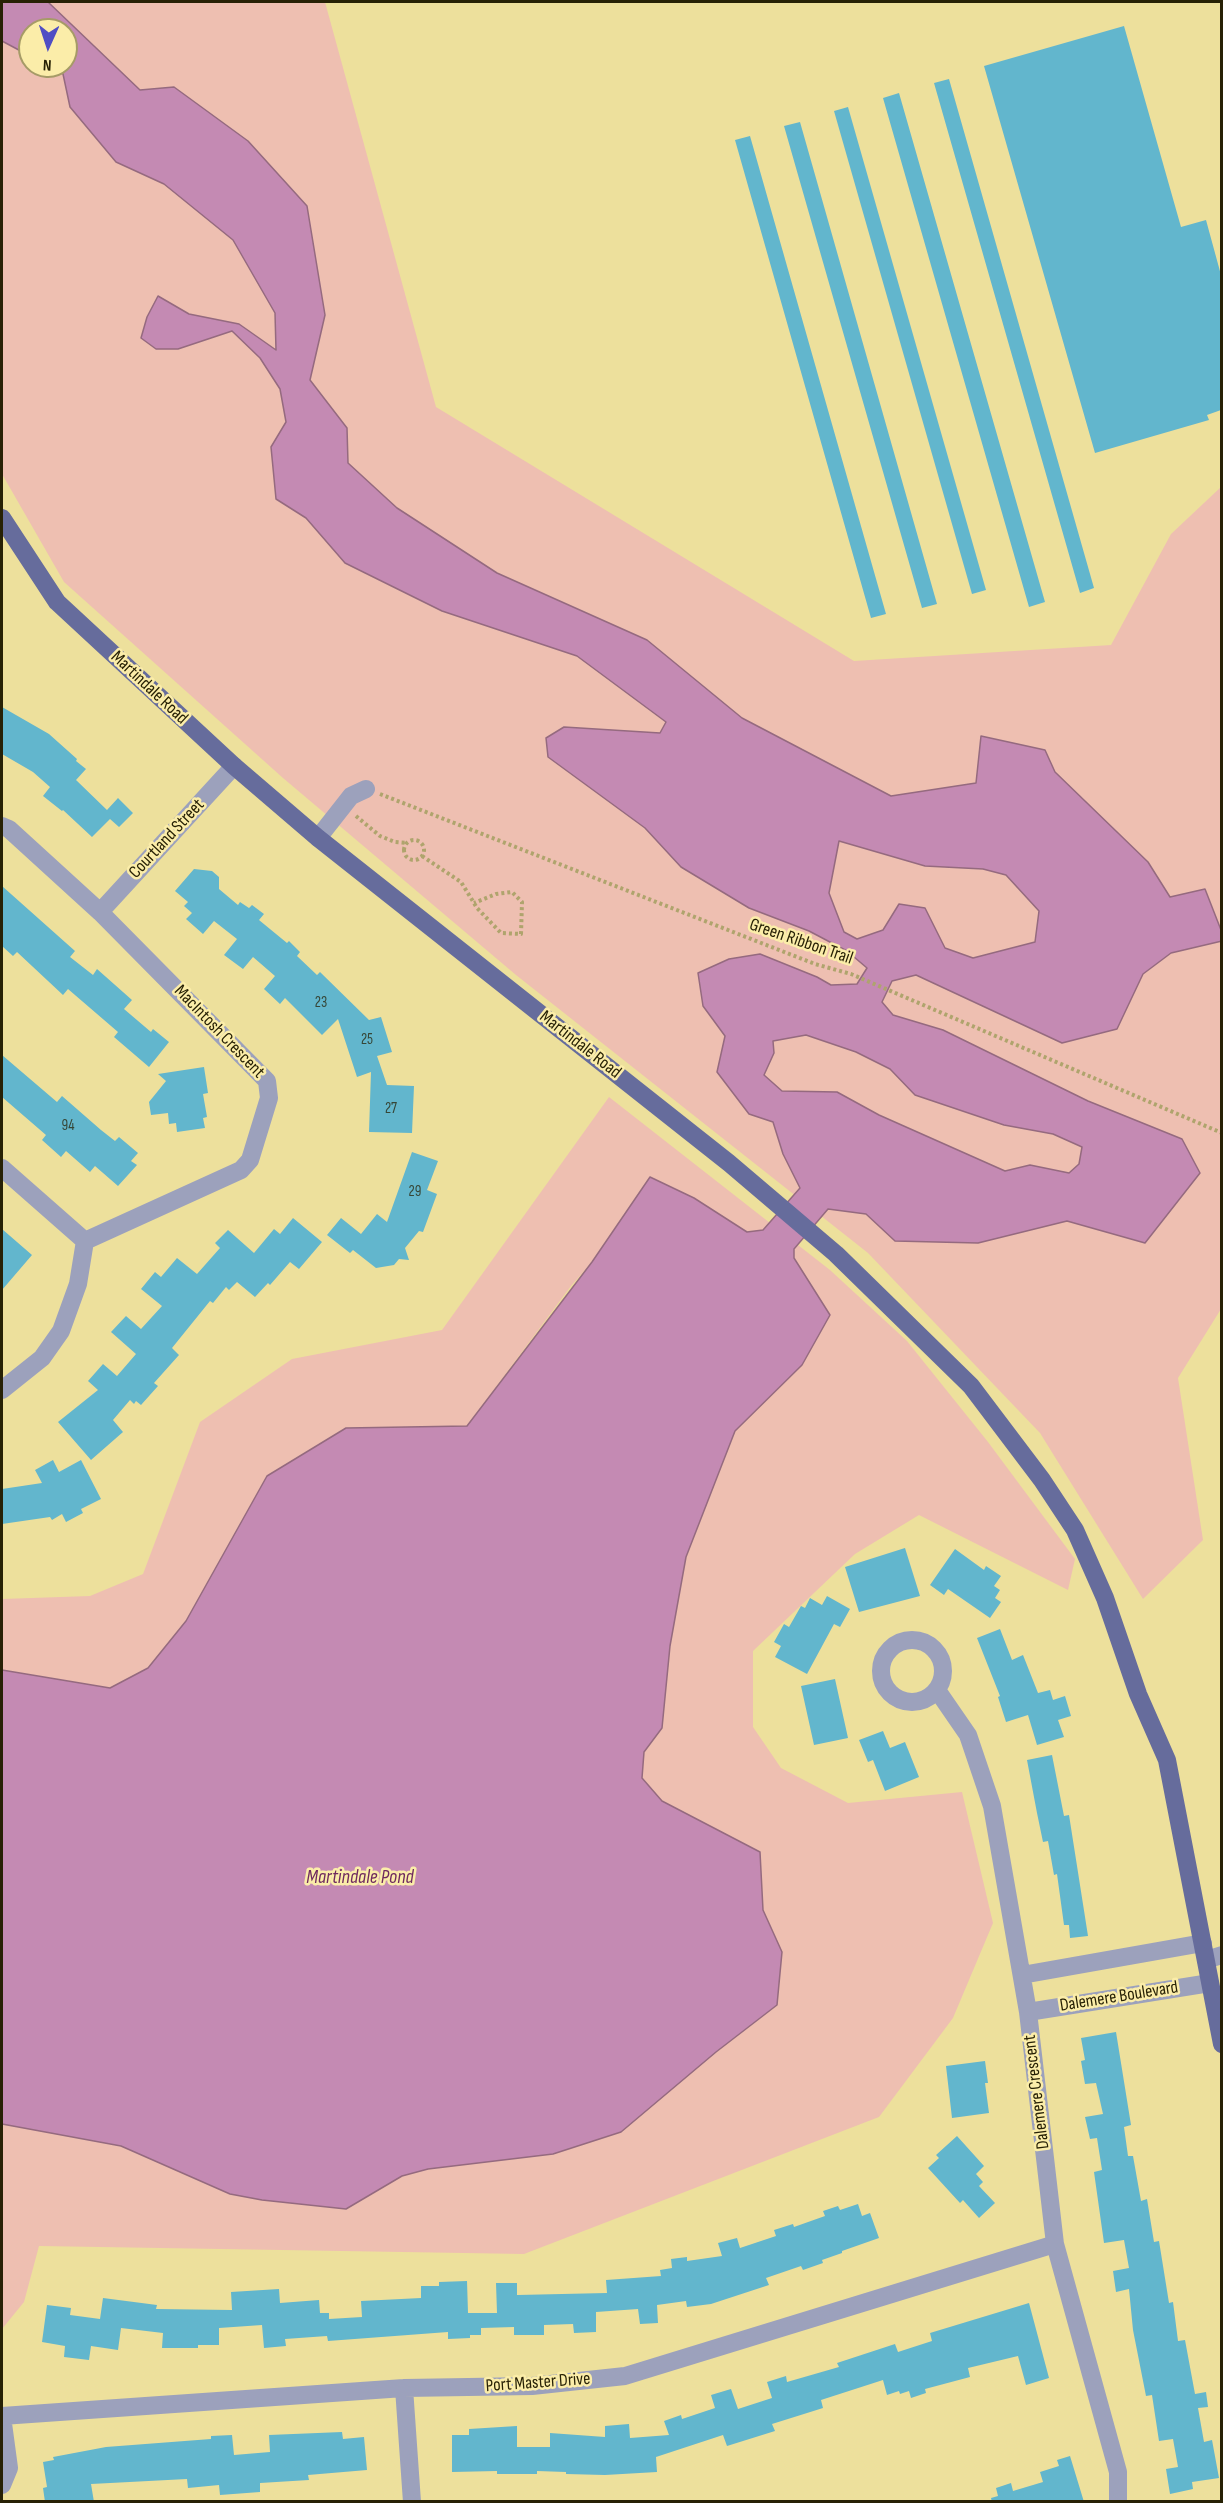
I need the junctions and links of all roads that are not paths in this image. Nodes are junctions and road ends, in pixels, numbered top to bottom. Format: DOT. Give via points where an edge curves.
graph roads {
  1 [pos="2,518"];
  2 [pos="234,766"];
  3 [pos="366,789"];
  4 [pos="2,826"];
  5 [pos="318,838"];
  6 [pos="100,912"];
  7 [pos="2,1168"];
  8 [pos="85,1241"];
  9 [pos="2,1390"];
  10 [pos="937,1690"];
  11 [pos="1210,1953"];
  12 [pos="1023,1975"];
  13 [pos="1210,1983"];
  14 [pos="1028,2013"];
  15 [pos="1221,2044"];
  16 [pos="1055,2244"];
  17 [pos="404,2388"];
  18 [pos="2,2485"];
  19 [pos="412,2502"];
  20 [pos="1118,2502"];
  1 -- 2 [label="main road, Martindale Road" via="57,602"];
  2 -- 5 [label="main road, Martindale Road"];
  2 -- 6 [label="street, Courtland Street"];
  3 -- 5 [label="street" via="351,796"];
  4 -- 6 [label="street, MacIntosh Crescent" via="9,828"];
  5 -- 11 [label="main road, Martindale Road" via="729,1163 836,1254 970,1386 1075,1530 1105,1598 1138,1694 1167,1760"];
  6 -- 8 [label="street, MacIntosh Crescent" via="259,1072 267,1081 269,1098 250,1160 241,1170"];
  7 -- 8 [label="street"];
  8 -- 9 [label="street" via="78,1284 61,1331 42,1358"];
  10 -- 12 [label="street, Dalemere Crescent" via="968,1735 992,1806"];
  11 -- 12 [label="street, Dalemere Boulevard"];
  11 -- 13 [label="main road"];
  12 -- 14 [label="street, Dalemere Crescent"];
  13 -- 14 [label="street, Dalemere Boulevard"];
  13 -- 15 [label="main road"];
  14 -- 16 [label="street, Dalemere Crescent"];
  16 -- 17 [label="street, Port Master Drive" via="624,2376 532,2386"];
  16 -- 20 [label="street, Dalemere Crescent" via="1118,2472"];
  17 -- 18 [label="street, Port Master Drive" via="2,2416 9,2468"];
  17 -- 19 [label="street"];
}
